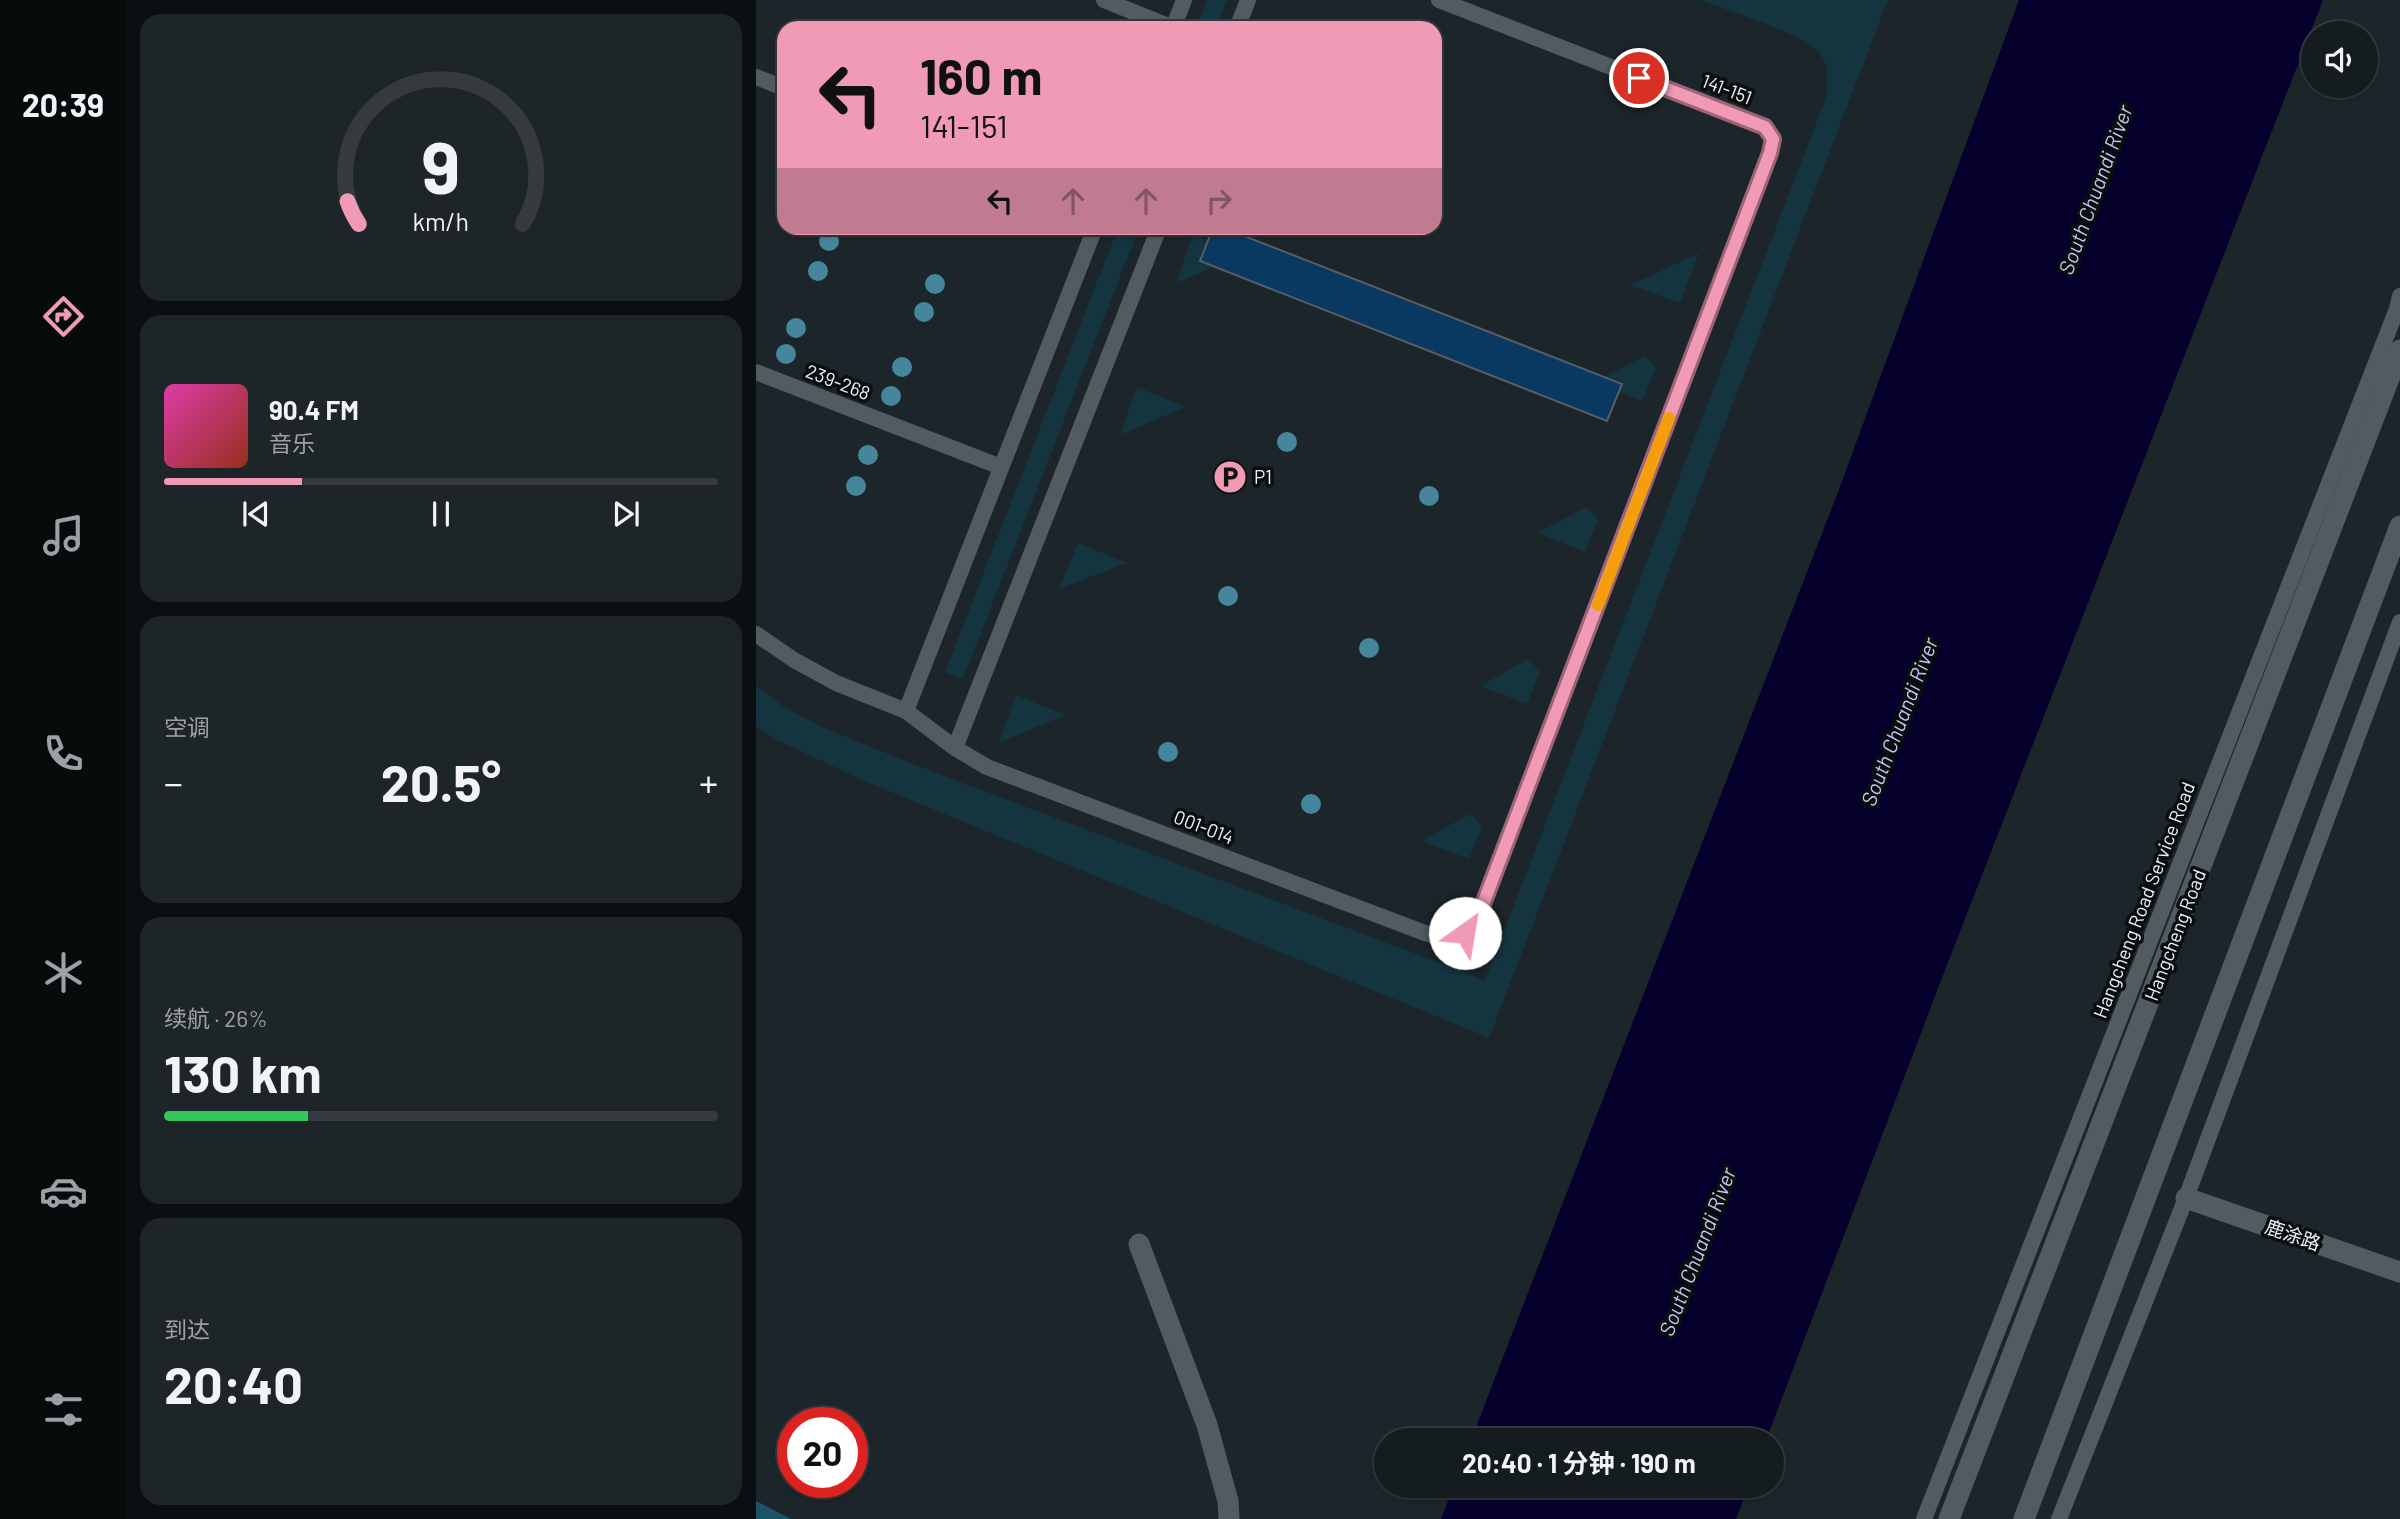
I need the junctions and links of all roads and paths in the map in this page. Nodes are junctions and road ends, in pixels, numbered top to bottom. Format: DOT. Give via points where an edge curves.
graph roads {
  1 [pos="1104,0"];
  2 [pos="1184,0"];
  3 [pos="1248,0"];
  4 [pos="1439,0"];
  5 [pos="1156,21"];
  6 [pos="1176,21"];
  7 [pos="1240,21"];
  8 [pos="1092,235"];
  9 [pos="1156,235"];
  10 [pos="2400,296"];
  11 [pos="2400,350"];
  12 [pos="756,372"];
  13 [pos="1001,467"];
  14 [pos="2400,526"];
  15 [pos="2400,622"];
  16 [pos="756,634"];
  17 [pos="906,711"];
  18 [pos="955,748"];
  19 [pos="1443,939"];
  20 [pos="2186,1198"];
  21 [pos="1139,1244"];
  22 [pos="2400,1272"];
  23 [pos="1228,1519"];
  24 [pos="1924,1519"];
  25 [pos="1949,1519"];
  26 [pos="2024,1519"];
  27 [pos="2059,1519"];
  1 -- 5 [label="lane"];
  2 -- 6 [label="lane"];
  3 -- 7 [label="lane"];
  4 -- 19 [label="lane, 141-151" via="1765,127 1773,139 1480,912 1465,933"];
  8 -- 13 [label="lane"];
  9 -- 18 [label="lane"];
  10 -- 24 [label="lane, Hangcheng Road Service Road"];
  11 -- 25 [label="main road, Hangcheng Road"];
  12 -- 13 [label="lane, 239-268"];
  13 -- 17 [label="lane"];
  14 -- 26 [label="main road"];
  15 -- 20 [label="lane"];
  16 -- 17 [label="lane, 001-014" via="836,683"];
  17 -- 18 [label="lane, 001-014"];
  18 -- 19 [label="lane, 001-014" via="987,767"];
  20 -- 22 [label="main road, 鹿涂路"];
  20 -- 27 [label="lane"];
  21 -- 23 [label="main road" via="1207,1425 1228,1501"];
}
